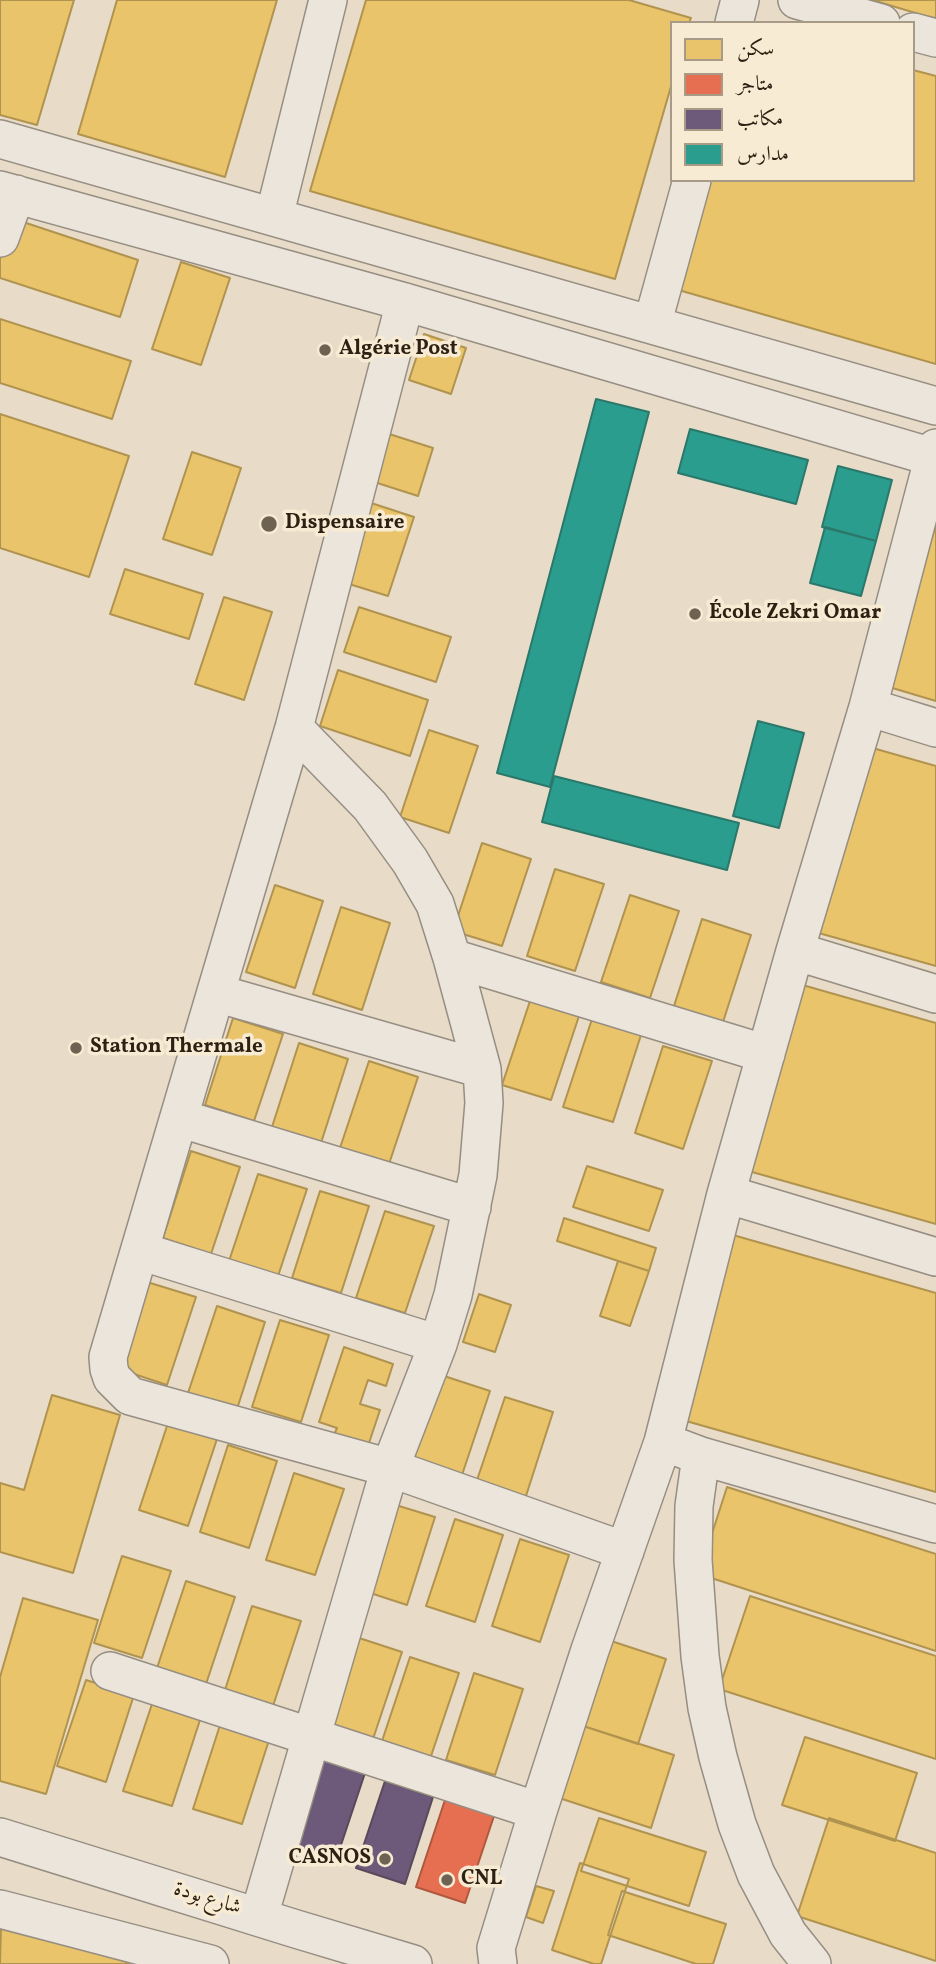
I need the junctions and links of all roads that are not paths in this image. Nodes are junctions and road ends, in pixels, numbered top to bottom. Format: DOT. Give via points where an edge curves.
graph roads {
  1 [pos="328,0"];
  2 [pos="740,0"];
  3 [pos="797,0"];
  4 [pos="735,21"];
  5 [pos="874,21"];
  6 [pos="915,33"];
  7 [pos="936,38"];
  8 [pos="0,139"];
  9 [pos="691,182"];
  10 [pos="8,192"];
  11 [pos="274,217"];
  12 [pos="0,238"];
  13 [pos="405,302"];
  14 [pos="653,325"];
  15 [pos="936,406"];
  16 [pos="935,455"];
  17 [pos="868,708"];
  18 [pos="294,728"];
  19 [pos="936,728"];
  20 [pos="795,951"];
  21 [pos="453,958"];
  22 [pos="216,993"];
  23 [pos="936,994"];
  24 [pos="766,1054"];
  25 [pos="482,1069"];
  26 [pos="179,1118"];
  27 [pos="726,1194"];
  28 [pos="472,1207"];
  29 [pos="140,1251"];
  30 [pos="936,1257"];
  31 [pos="438,1344"];
  32 [pos="663,1443"];
  33 [pos="701,1456"];
  34 [pos="390,1468"];
  35 [pos="936,1524"];
  36 [pos="625,1551"];
  37 [pos="110,1671"];
  38 [pos="311,1737"];
  39 [pos="538,1811"];
  40 [pos="2,1845"];
  41 [pos="0,1909"];
  42 [pos="259,1916"];
  43 [pos="490,1959"];
  44 [pos="211,1964"];
  45 [pos="413,1964"];
  46 [pos="812,1964"];
  1 -- 11 [label="street"];
  2 -- 4 [label="street"];
  3 -- 5 [label="street"];
  6 -- 7 [label="street"];
  8 -- 11 [label="street"];
  9 -- 14 [label="street"];
  10 -- 12 [label="street"];
  10 -- 13 [label="street"];
  11 -- 14 [label="street"];
  13 -- 16 [label="street"];
  13 -- 18 [label="street"];
  14 -- 15 [label="street"];
  16 -- 17 [label="street"];
  17 -- 19 [label="street"];
  17 -- 20 [label="street"];
  18 -- 21 [label="street" via="370,806 410,861 435,904"];
  18 -- 22 [label="street"];
  20 -- 23 [label="street"];
  20 -- 24 [label="street"];
  21 -- 24 [label="street"];
  21 -- 25 [label="street"];
  22 -- 25 [label="street"];
  22 -- 26 [label="street"];
  24 -- 27 [label="street"];
  25 -- 28 [label="street" via="483,1115"];
  26 -- 28 [label="street"];
  26 -- 29 [label="street"];
  27 -- 30 [label="street"];
  27 -- 32 [label="street"];
  28 -- 31 [label="street"];
  29 -- 31 [label="street"];
  29 -- 34 [label="street" via="108,1357 112,1378 119,1386 130,1395"];
  31 -- 34 [label="street"];
  32 -- 33 [label="street"];
  32 -- 36 [label="street"];
  33 -- 35 [label="street"];
  33 -- 46 [label="street" via="692,1526 695,1613 707,1708 737,1824 756,1874 788,1934"];
  34 -- 36 [label="street"];
  34 -- 38 [label="street"];
  36 -- 39 [label="street"];
  37 -- 38 [label="street"];
  38 -- 39 [label="street"];
  38 -- 42 [label="street"];
  39 -- 43 [label="street"];
  40 -- 42 [label="street, شارع بودة"];
  41 -- 44 [label="street"];
  42 -- 45 [label="street, شارع بودة"];
}
